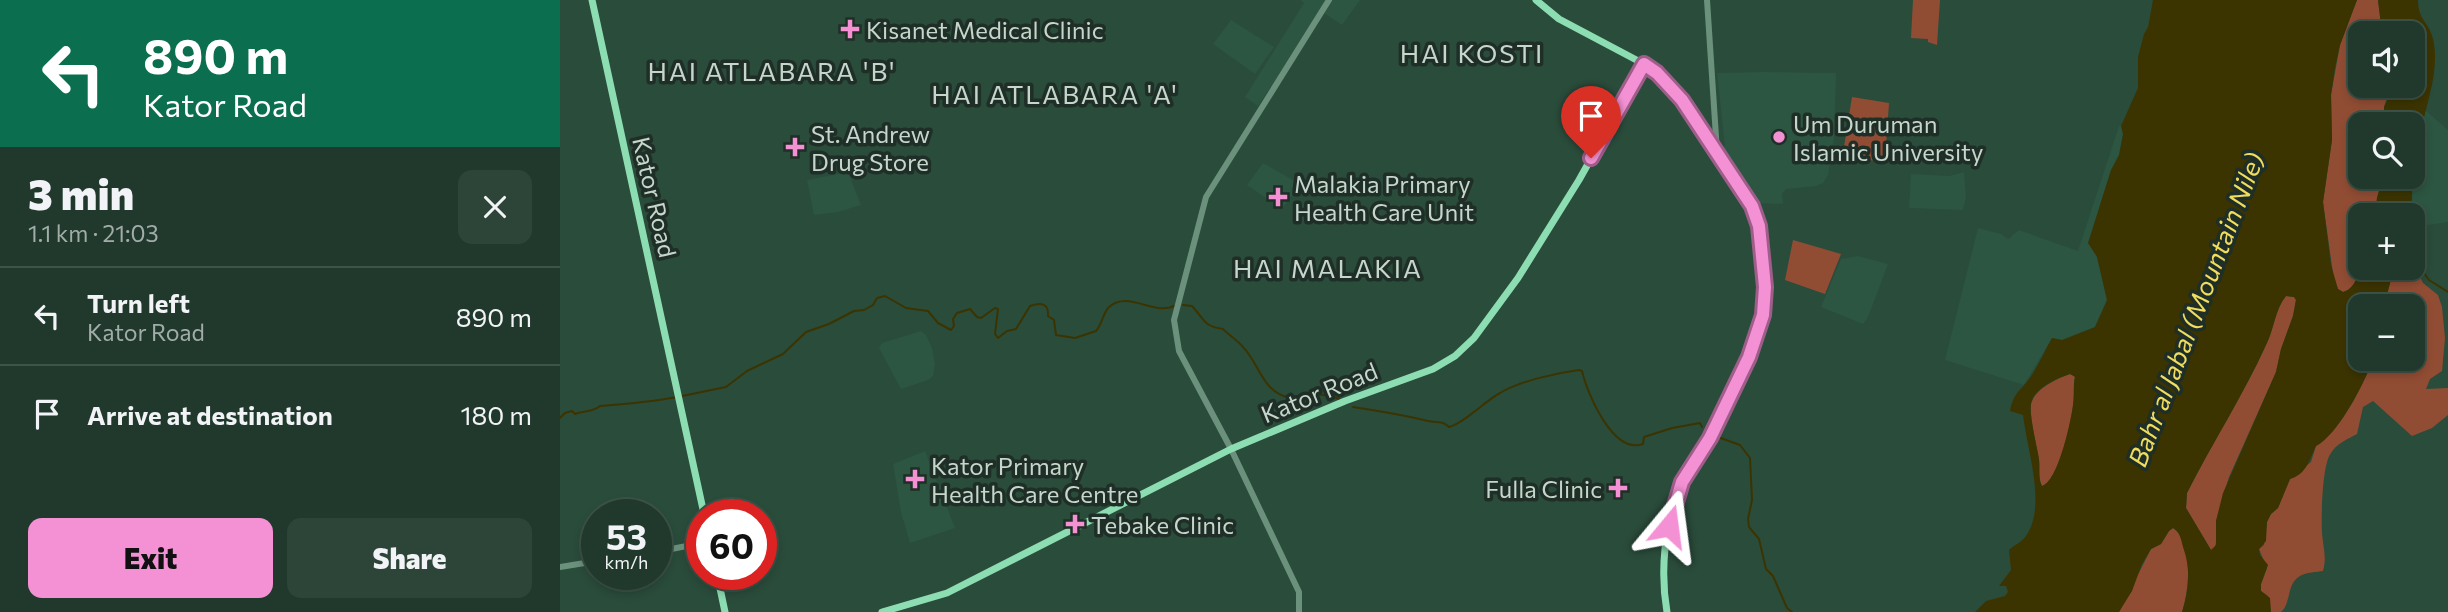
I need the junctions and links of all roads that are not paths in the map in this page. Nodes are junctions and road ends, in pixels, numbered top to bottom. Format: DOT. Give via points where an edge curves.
graph roads {
  1 [pos="592,0"];
  2 [pos="1329,0"];
  3 [pos="1536,0"];
  4 [pos="1707,0"];
  5 [pos="1644,64"];
  6 [pos="1717,152"];
  7 [pos="1231,449"];
  8 [pos="701,499"];
  9 [pos="581,564"];
  10 [pos="560,567"];
  11 [pos="720,590"];
  12 [pos="725,612"];
  13 [pos="882,612"];
  14 [pos="1299,612"];
  15 [pos="1667,612"];
  1 -- 8 [label="main road, Kator Road"];
  2 -- 7 [label="street" via="1206,197 1174,320 1179,351"];
  3 -- 5 [label="main road" via="1559,19"];
  4 -- 6 [label="street"];
  5 -- 6 [label="main road" via="1682,100"];
  5 -- 7 [label="main road, Kator Road" via="1538,247 1468,346 1433,369"];
  6 -- 15 [label="main road" via="1758,218 1763,315 1752,349 1682,482 1663,564"];
  7 -- 13 [label="main road, Kator Road" via="966,585"];
  7 -- 14 [label="street" via="1299,592"];
  9 -- 10 [label="street"];
  11 -- 12 [label="main road"];
}
